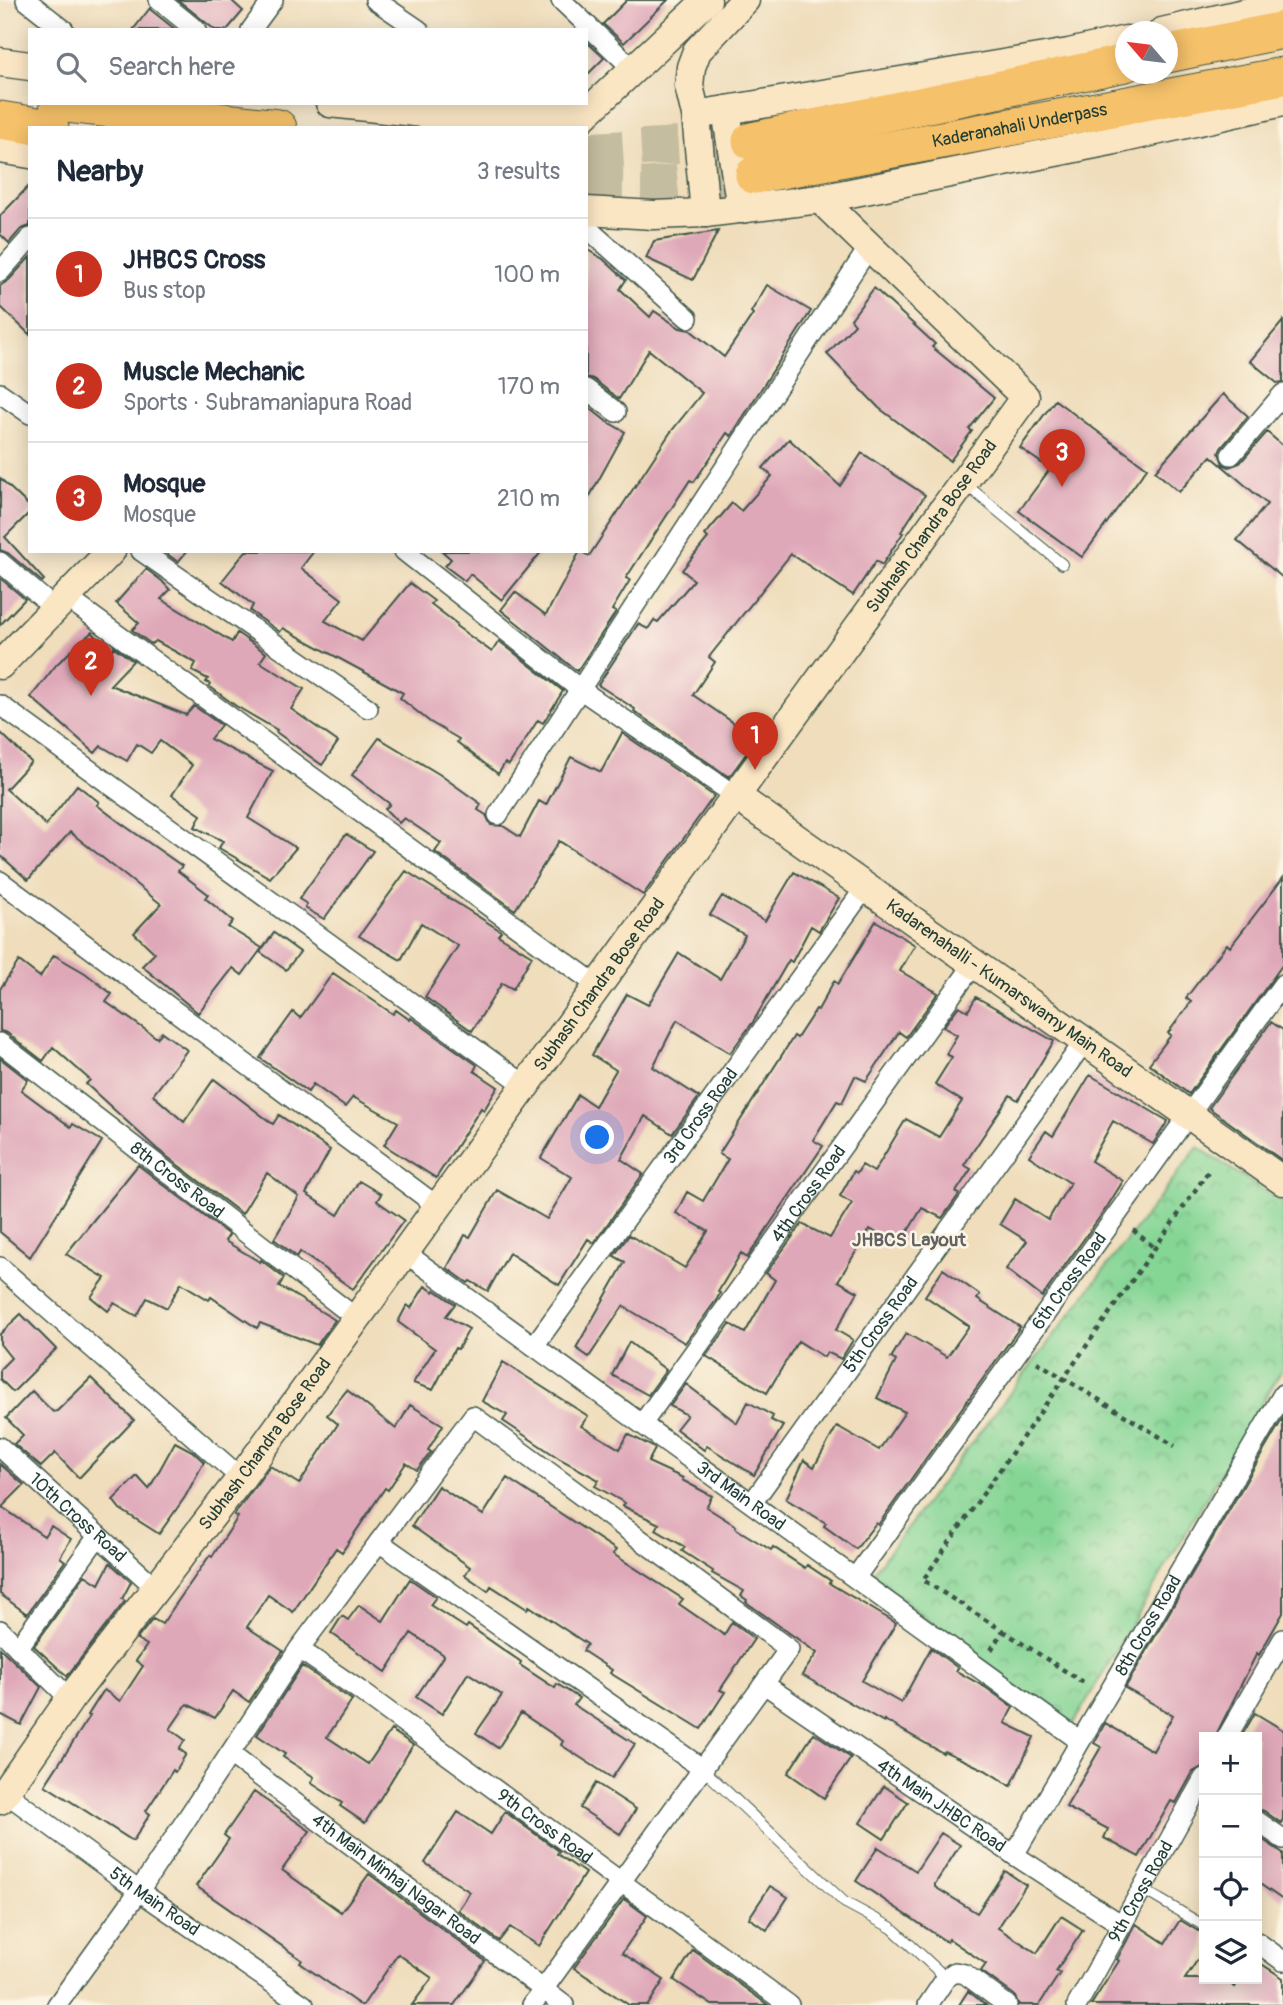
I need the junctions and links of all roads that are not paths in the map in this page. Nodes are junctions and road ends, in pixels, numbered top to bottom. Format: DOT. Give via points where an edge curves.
graph roads {
  1 [pos="26,0"];
  2 [pos="159,0"];
  3 [pos="272,0"];
  4 [pos="375,0"];
  5 [pos="561,0"];
  6 [pos="707,0"];
  7 [pos="744,0"];
  8 [pos="1283,4"];
  9 [pos="61,28"];
  10 [pos="193,28"];
  11 [pos="252,28"];
  12 [pos="416,28"];
  13 [pos="1178,28"];
  14 [pos="1283,30"];
  15 [pos="1115,42"];
  16 [pos="1178,52"];
  17 [pos="0,62"];
  18 [pos="28,65"];
  19 [pos="1115,66"];
  20 [pos="633,69"];
  21 [pos="1283,76"];
  22 [pos="0,97"];
  23 [pos="28,100"];
  24 [pos="1283,102"];
  25 [pos="76,105"];
  26 [pos="349,105"];
  27 [pos="726,110"];
  28 [pos="696,115"];
  29 [pos="0,120"];
  30 [pos="580,120"];
  31 [pos="38,126"];
  32 [pos="260,126"];
  33 [pos="0,149"];
  34 [pos="28,154"];
  35 [pos="820,199"];
  36 [pos="741,209"];
  37 [pos="588,211"];
  38 [pos="705,213"];
  39 [pos="588,229"];
  40 [pos="28,240"];
  41 [pos="869,247"];
  42 [pos="0,272"];
  43 [pos="688,318"];
  44 [pos="588,391"];
  45 [pos="0,393"];
  46 [pos="1283,394"];
  47 [pos="616,412"];
  48 [pos="28,413"];
  49 [pos="1231,456"];
  50 [pos="963,483"];
  51 [pos="109,553"];
  52 [pos="144,553"];
  53 [pos="407,553"];
  54 [pos="0,562"];
  55 [pos="1062,564"];
  56 [pos="60,603"];
  57 [pos="0,665"];
  58 [pos="581,690"];
  59 [pos="0,705"];
  60 [pos="368,708"];
  61 [pos="736,796"];
  62 [pos="498,815"];
  63 [pos="0,881"];
  64 [pos="865,888"];
  65 [pos="974,964"];
  66 [pos="598,986"];
  67 [pos="1280,994"];
  68 [pos="1084,1042"];
  69 [pos="0,1043"];
  70 [pos="525,1086"];
  71 [pos="1189,1115"];
  72 [pos="1283,1181"];
  73 [pos="437,1206"];
  74 [pos="404,1252"];
  75 [pos="0,1267"];
  76 [pos="356,1318"];
  77 [pos="534,1346"];
  78 [pos="1283,1394"];
  79 [pos="642,1424"];
  80 [pos="0,1447"];
  81 [pos="241,1478"];
  82 [pos="751,1503"];
  83 [pos="98,1536"];
  84 [pos="379,1542"];
  85 [pos="855,1578"];
  86 [pos="156,1588"];
  87 [pos="0,1630"];
  88 [pos="1283,1639"];
  89 [pos="19,1648"];
  90 [pos="299,1649"];
  91 [pos="764,1684"];
  92 [pos="70,1699"];
  93 [pos="1230,1732"];
  94 [pos="1080,1741"];
  95 [pos="230,1754"];
  96 [pos="703,1769"];
  97 [pos="1199,1790"];
  98 [pos="3,1797"];
  99 [pos="1262,1824"];
  100 [pos="1283,1839"];
  101 [pos="1014,1855"];
  102 [pos="622,1882"];
  103 [pos="1142,1889"];
  104 [pos="139,1891"];
  105 [pos="1199,1923"];
  106 [pos="1122,1924"];
  107 [pos="1262,1946"];
  108 [pos="1283,1961"];
  109 [pos="946,1978"];
  110 [pos="538,1998"];
  111 [pos="57,2005"];
  112 [pos="304,2005"];
  113 [pos="564,2005"];
  114 [pos="789,2005"];
  115 [pos="928,2005"];
  116 [pos="1007,2005"];
  117 [pos="1077,2005"];
  1 -- 9 [label="street"];
  2 -- 10 [label="street"];
  3 -- 11 [label="street"];
  4 -- 12 [label="street"];
  5 -- 20 [label="street"];
  6 -- 20 [label="street"];
  7 -- 28 [label="street" via="697,51 689,86"];
  8 -- 13 [label="street"];
  14 -- 16 [label="highway"];
  15 -- 27 [label="street"];
  17 -- 18 [label="street"];
  19 -- 21 [label="highway, Kaderanahali Underpass" via="752,158"];
  20 -- 30 [label="street"];
  22 -- 23 [label="highway"];
  24 -- 35 [label="street"];
  25 -- 32 [label="highway"];
  26 -- 30 [label="street" via="461,117"];
  27 -- 28 [label="street"];
  27 -- 36 [label="street"];
  28 -- 38 [label="street"];
  29 -- 31 [label="highway"];
  33 -- 34 [label="street"];
  35 -- 36 [label="street"];
  35 -- 41 [label="street, Subhash Chandra Bose Road"];
  36 -- 38 [label="street"];
  37 -- 38 [label="street"];
  39 -- 43 [label="street"];
  40 -- 42 [label="street"];
  41 -- 50 [label="street, Subhash Chandra Bose Road" via="1025,397"];
  41 -- 58 [label="street"];
  44 -- 47 [label="street"];
  45 -- 48 [label="street"];
  46 -- 49 [label="street"];
  50 -- 55 [label="lane"];
  50 -- 61 [label="street, Subhash Chandra Bose Road"];
  51 -- 56 [label="street"];
  52 -- 60 [label="street"];
  53 -- 58 [label="street"];
  54 -- 56 [label="street"];
  56 -- 57 [label="street"];
  56 -- 66 [label="street"];
  58 -- 61 [label="street"];
  58 -- 62 [label="street"];
  59 -- 70 [label="street"];
  61 -- 64 [label="street, Kadarenahalli - Kumarswamy Main Road"];
  61 -- 66 [label="street, Subhash Chandra Bose Road"];
  63 -- 73 [label="street"];
  64 -- 65 [label="street, Kadarenahalli - Kumarswamy Main Road"];
  64 -- 77 [label="street, 3rd Cross Road"];
  65 -- 68 [label="street, Kadarenahalli - Kumarswamy Main Road"];
  65 -- 79 [label="street, 4th Cross Road"];
  66 -- 70 [label="street, Subhash Chandra Bose Road"];
  67 -- 71 [label="street, 6th Cross Road"];
  68 -- 71 [label="street, Kadarenahalli - Kumarswamy Main Road"];
  68 -- 82 [label="street, 5th Cross Road"];
  69 -- 76 [label="street, 8th Cross Road"];
  70 -- 73 [label="street, Subhash Chandra Bose Road"];
  71 -- 72 [label="street, Kadarenahalli - Kumarswamy Main Road"];
  71 -- 85 [label="street, 6th Cross Road"];
  73 -- 74 [label="street, Subhash Chandra Bose Road"];
  74 -- 76 [label="street, Subhash Chandra Bose Road"];
  74 -- 77 [label="street, 3rd Main Road"];
  75 -- 81 [label="street"];
  76 -- 81 [label="street, Subhash Chandra Bose Road"];
  77 -- 79 [label="street, 3rd Main Road"];
  78 -- 94 [label="street, 8th Cross Road"];
  79 -- 82 [label="street, 3rd Main Road"];
  80 -- 83 [label="street, 10th Cross Road"];
  81 -- 86 [label="street, Subhash Chandra Bose Road"];
  82 -- 85 [label="street, 3rd Main Road"];
  83 -- 86 [label="street, 10th Cross Road"];
  83 -- 89 [label="street"];
  84 -- 90 [label="street"];
  84 -- 91 [label="street" via="473,1416 789,1649"];
  84 -- 96 [label="street"];
  85 -- 94 [label="street, 3rd Main Road"];
  86 -- 92 [label="street, Subhash Chandra Bose Road"];
  87 -- 89 [label="street"];
  88 -- 93 [label="street"];
  89 -- 92 [label="street"];
  90 -- 95 [label="street"];
  90 -- 102 [label="street, 9th Cross Road"];
  91 -- 96 [label="street"];
  91 -- 101 [label="street, 4th Main JHBC Road"];
  92 -- 98 [label="street, Subhash Chandra Bose Road"];
  94 -- 101 [label="street, 8th Cross Road"];
  95 -- 104 [label="street"];
  95 -- 110 [label="street, 4th Main Minhaj Nagar Road"];
  96 -- 102 [label="street"];
  96 -- 109 [label="lane" via="844,1902 892,1928"];
  97 -- 103 [label="street, 9th Cross Road"];
  98 -- 104 [label="street, 5th Main Road"];
  99 -- 100 [label="street"];
  101 -- 106 [label="street, 4th Main JHBC Road"];
  102 -- 110 [label="street"];
  102 -- 114 [label="street, 9th Cross Road"];
  103 -- 105 [label="lane"];
  103 -- 106 [label="street, 9th Cross Road"];
  104 -- 111 [label="street"];
  104 -- 112 [label="street, 5th Main Road"];
  106 -- 117 [label="street, 9th Cross Road"];
  107 -- 108 [label="street"];
  109 -- 115 [label="street"];
  109 -- 116 [label="street" via="955,1972 965,1974"];
  110 -- 113 [label="street, 4th Main Minhaj Nagar Road"];
}
